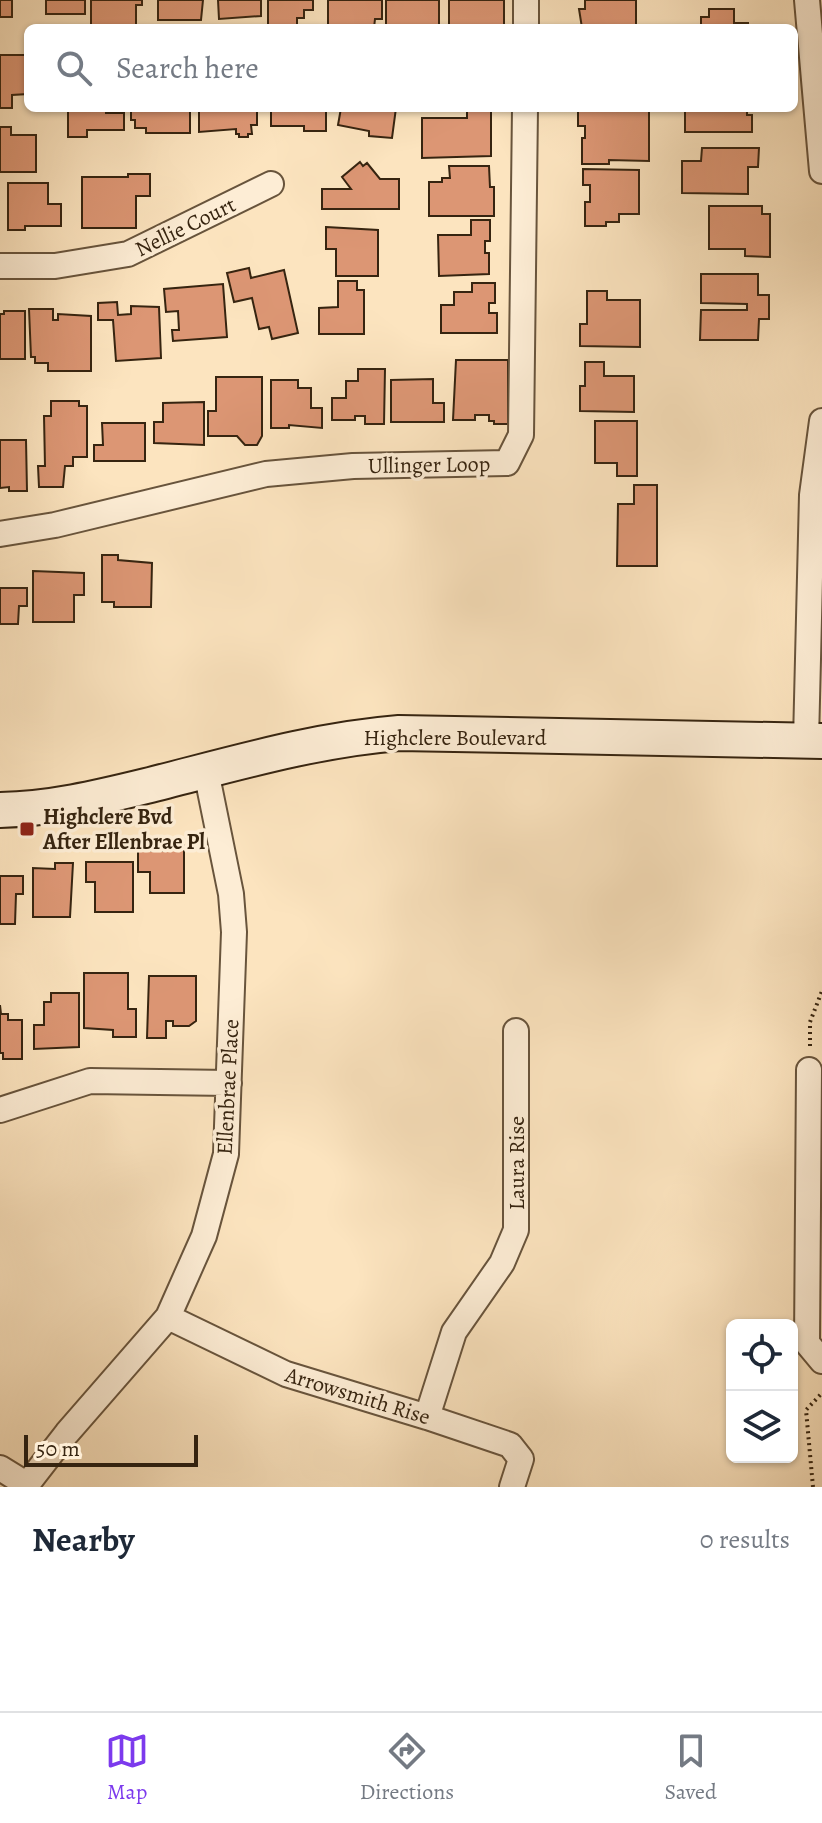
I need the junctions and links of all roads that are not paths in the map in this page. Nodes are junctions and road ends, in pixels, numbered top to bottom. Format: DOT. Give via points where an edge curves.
graph roads {
  1 [pos="526,0"];
  2 [pos="807,0"];
  3 [pos="526,24"];
  4 [pos="525,112"];
  5 [pos="822,171"];
  6 [pos="271,184"];
  7 [pos="0,266"];
  8 [pos="822,421"];
  9 [pos="0,534"];
  10 [pos="814,741"];
  11 [pos="206,771"];
  12 [pos="0,810"];
  13 [pos="516,1031"];
  14 [pos="809,1070"];
  15 [pos="229,1083"];
  16 [pos="0,1110"];
  17 [pos="168,1317"];
  18 [pos="822,1361"];
  19 [pos="427,1417"];
  20 [pos="0,1468"];
  21 [pos="26,1485"];
  22 [pos="512,1487"];
  1 -- 3 [label="street"];
  2 -- 5 [label="street"];
  4 -- 9 [label="street, Ullinger Loop" via="521,435 507,463 353,466 266,474"];
  6 -- 7 [label="street, Nellie Court" via="128,254 55,266"];
  8 -- 10 [label="street" via="812,495"];
  10 -- 11 [label="street, Highclere Boulevard" via="399,733 330,741"];
  11 -- 12 [label="street, Highclere Boulevard" via="82,802"];
  11 -- 15 [label="street, Ellenbrae Place" via="234,932"];
  13 -- 19 [label="street, Laura Rise" via="516,1230 502,1263 454,1332"];
  14 -- 18 [label="street" via="807,1343"];
  15 -- 16 [label="street" via="90,1081"];
  15 -- 17 [label="street, Ellenbrae Place" via="226,1154 204,1236"];
  17 -- 19 [label="street, Arrowsmith Rise" via="286,1374"];
  17 -- 21 [label="street, Ellenbrae Place"];
  19 -- 22 [label="street, Arrowsmith Rise" via="510,1445 521,1459"];
  20 -- 21 [label="street"];
}
